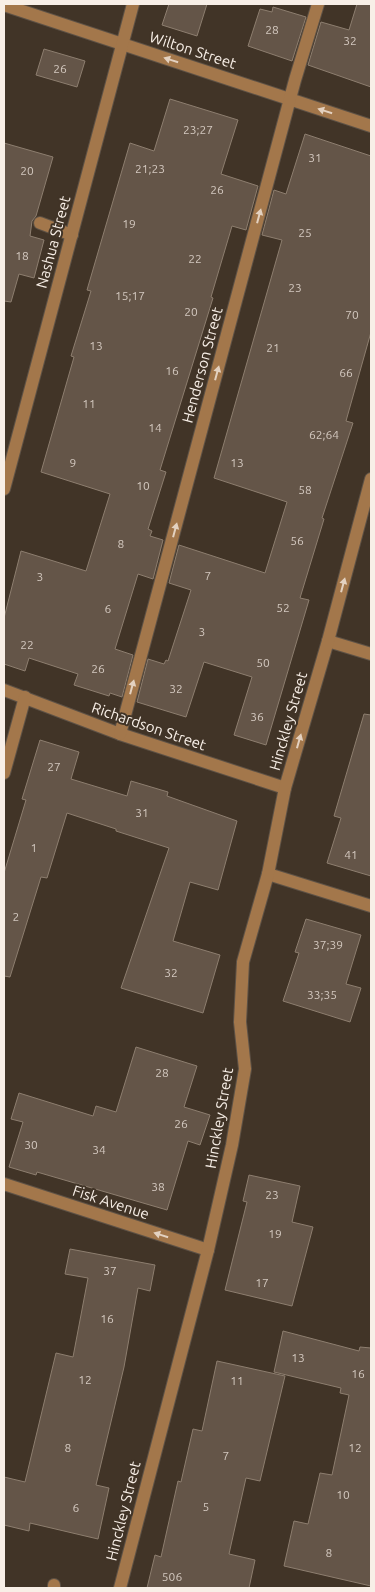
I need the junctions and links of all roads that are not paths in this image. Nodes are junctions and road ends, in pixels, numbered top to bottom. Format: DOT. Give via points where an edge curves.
graph roads {
  1 [pos="133,4"];
  2 [pos="318,4"];
  3 [pos="4,5"];
  4 [pos="123,45"];
  5 [pos="290,99"];
  6 [pos="371,126"];
  7 [pos="40,223"];
  8 [pos="72,235"];
  9 [pos="371,479"];
  10 [pos="4,489"];
  11 [pos="328,641"];
  12 [pos="371,654"];
  13 [pos="4,690"];
  14 [pos="26,697"];
  15 [pos="120,734"];
  16 [pos="4,773"];
  17 [pos="285,788"];
  18 [pos="268,874"];
  19 [pos="371,906"];
  20 [pos="4,1184"];
  21 [pos="208,1250"];
  22 [pos="120,1588"];
  1 -- 4 [label="street, Nashua Street"];
  2 -- 5 [label="street, Henderson Street"];
  3 -- 4 [label="street, Wilton Street"];
  5 -- 4 [label="street, Wilton Street, one-way"];
  4 -- 8 [label="street, Nashua Street"];
  6 -- 5 [label="street, Wilton Street, one-way"];
  15 -- 5 [label="street, Henderson Street, one-way"];
  7 -- 8 [label="street"];
  8 -- 10 [label="street, Nashua Street"];
  11 -- 9 [label="street, Hinckley Street, one-way"];
  11 -- 12 [label="street"];
  17 -- 11 [label="street, Hinckley Street, one-way"];
  13 -- 14 [label="street, Richardson Street"];
  14 -- 15 [label="street, Richardson Street"];
  14 -- 16 [label="street"];
  15 -- 17 [label="street, Richardson Street"];
  17 -- 18 [label="street, Hinckley Street"];
  18 -- 19 [label="street"];
  18 -- 21 [label="street, Hinckley Street" via="243,962 240,1022 245,1069"];
  21 -- 20 [label="street, Fisk Avenue, one-way"];
  21 -- 22 [label="street, Hinckley Street"];
}
